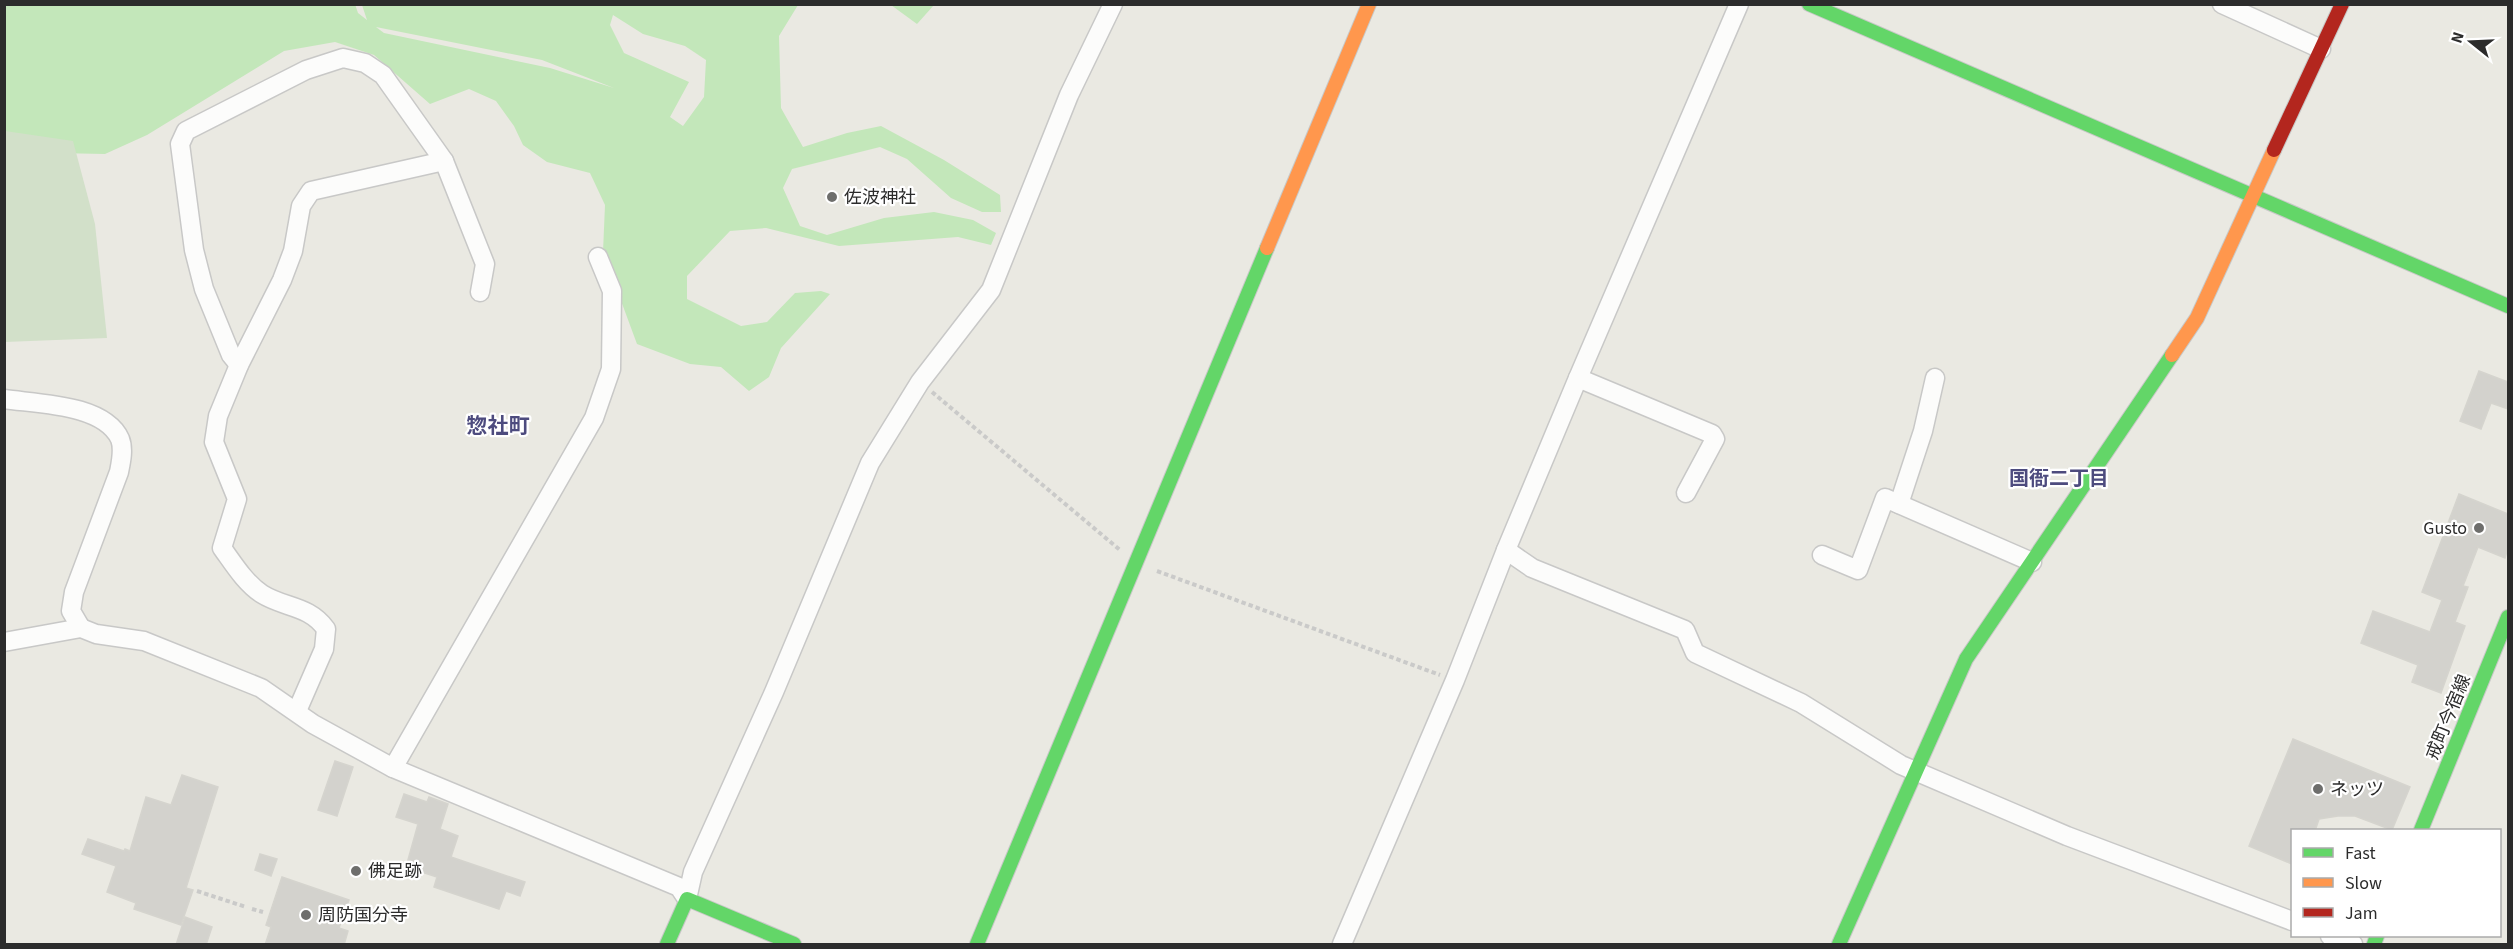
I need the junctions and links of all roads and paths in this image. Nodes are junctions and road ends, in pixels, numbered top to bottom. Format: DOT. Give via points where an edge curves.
graph roads {
  1 [pos="1113,4"];
  2 [pos="1369,4"];
  3 [pos="1739,4"];
  4 [pos="1809,4"];
  5 [pos="2222,4"];
  6 [pos="2342,4"];
  7 [pos="2321,49"];
  8 [pos="444,161"];
  9 [pos="2255,197"];
  10 [pos="598,257"];
  11 [pos="480,292"];
  12 [pos="2508,306"];
  13 [pos="239,366"];
  14 [pos="1578,378"];
  15 [pos="1935,378"];
  16 [pos="920,382"];
  17 [pos="4,399"];
  18 [pos="1686,493"];
  19 [pos="1899,504"];
  20 [pos="1506,550"];
  21 [pos="1822,555"];
  22 [pos="2032,562"];
  23 [pos="1136,563"];
  24 [pos="2508,616"];
  25 [pos="81,628"];
  26 [pos="4,642"];
  27 [pos="1455,680"];
  28 [pos="297,711"];
  29 [pos="393,768"];
  30 [pos="1916,771"];
  31 [pos="2422,829"];
  32 [pos="196,891"];
  33 [pos="687,899"];
  34 [pos="246,907"];
  35 [pos="252,909"];
  36 [pos="263,912"];
  37 [pos="2291,921"];
  38 [pos="2333,937"];
  39 [pos="667,945"];
  40 [pos="794,945"];
  41 [pos="977,945"];
  42 [pos="1342,945"];
  43 [pos="1839,945"];
  44 [pos="2353,945"];
  1 -- 16 [label="street" via="1069,96 991,290"];
  2 -- 23 [label="street"];
  3 -- 14 [label="street"];
  4 -- 9 [label="street"];
  5 -- 7 [label="street"];
  6 -- 7 [label="street"];
  7 -- 9 [label="street"];
  8 -- 11 [label="street" via="485,264"];
  8 -- 13 [label="street" via="311,191 301,206 293,251 282,280"];
  8 -- 13 [label="street" via="383,75 365,63 343,58 306,70 186,131 180,144 194,250 204,289"];
  9 -- 12 [label="street"];
  9 -- 22 [label="street" via="2197,318"];
  10 -- 29 [label="street" via="612,291 611,369 594,418"];
  13 -- 28 [label="street" via="218,416 214,442 237,499 222,548 261,594 318,618 326,630 324,649"];
  14 -- 18 [label="street" via="1712,434 1715,439"];
  14 -- 20 [label="street"];
  15 -- 19 [label="street" via="1923,431"];
  16 -- 23 [label="path"];
  16 -- 33 [label="street" via="870,463 693,872"];
  17 -- 25 [label="street" via="80,410 100,418 120,441 119,472 74,592 71,611"];
  19 -- 21 [label="street" via="1885,498 1858,570"];
  19 -- 22 [label="street"];
  20 -- 27 [label="street"];
  20 -- 30 [label="street" via="1533,568 1685,630 1695,653 1801,703"];
  22 -- 30 [label="street" via="1966,659"];
  23 -- 27 [label="path"];
  23 -- 41 [label="street"];
  24 -- 31 [label="street, 戒町今宿線"];
  25 -- 26 [label="street"];
  25 -- 28 [label="street" via="144,641 261,688"];
  27 -- 42 [label="street"];
  28 -- 29 [label="street" via="313,724"];
  29 -- 33 [label="street" via="679,887"];
  30 -- 37 [label="street" via="2067,836"];
  30 -- 43 [label="street"];
  32 -- 34 [label="path"];
  33 -- 39 [label="street"];
  33 -- 40 [label="street"];
  35 -- 36 [label="path"];
  38 -- 44 [label="street"];
}
